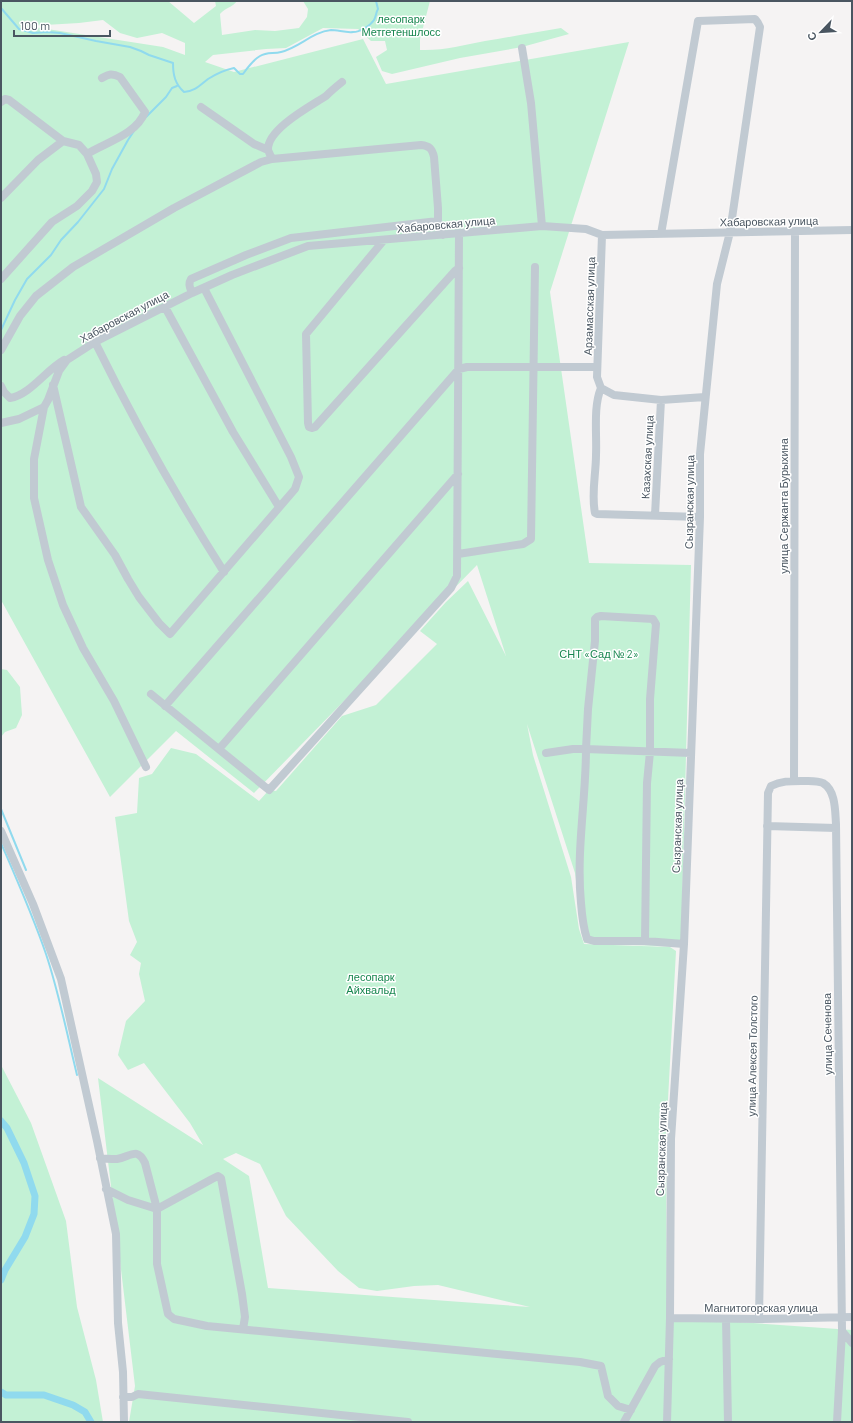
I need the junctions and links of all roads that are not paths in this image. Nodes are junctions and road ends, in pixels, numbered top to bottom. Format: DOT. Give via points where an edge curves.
graph roads {
  1 [pos="522,48"];
  2 [pos="102,78"];
  3 [pos="342,82"];
  4 [pos="1,102"];
  5 [pos="201,106"];
  6 [pos="63,140"];
  7 [pos="268,150"];
  8 [pos="87,154"];
  9 [pos="272,159"];
  10 [pos="1,198"];
  11 [pos="438,221"];
  12 [pos="542,226"];
  13 [pos="852,230"];
  14 [pos="730,232"];
  15 [pos="795,232"];
  16 [pos="459,234"];
  17 [pos="661,234"];
  18 [pos="443,235"];
  19 [pos="602,235"];
  20 [pos="384,240"];
  21 [pos="535,267"];
  22 [pos="459,268"];
  23 [pos="1,279"];
  24 [pos="204,288"];
  25 [pos="192,292"];
  26 [pos="165,308"];
  27 [pos="96,342"];
  28 [pos="1,350"];
  29 [pos="67,360"];
  30 [pos="597,367"];
  31 [pos="534,368"];
  32 [pos="459,369"];
  33 [pos="53,384"];
  34 [pos="1,386"];
  35 [pos="601,388"];
  36 [pos="705,397"];
  37 [pos="661,400"];
  38 [pos="44,408"];
  39 [pos="1,423"];
  40 [pos="458,474"];
  41 [pos="279,508"];
  42 [pos="656,515"];
  43 [pos="700,517"];
  44 [pos="458,554"];
  45 [pos="224,572"];
  46 [pos="150,694"];
  47 [pos="165,706"];
  48 [pos="586,749"];
  49 [pos="219,750"];
  50 [pos="650,752"];
  51 [pos="546,753"];
  52 [pos="691,753"];
  53 [pos="146,767"];
  54 [pos="794,781"];
  55 [pos="767,826"];
  56 [pos="836,828"];
  57 [pos="1,831"];
  58 [pos="645,941"];
  59 [pos="684,944"];
  60 [pos="100,1158"];
  61 [pos="106,1189"];
  62 [pos="157,1208"];
  63 [pos="852,1317"];
  64 [pos="670,1318"];
  65 [pos="841,1318"];
  66 [pos="726,1319"];
  67 [pos="759,1319"];
  68 [pos="244,1329"];
  69 [pos="842,1331"];
  70 [pos="852,1343"];
  71 [pos="669,1359"];
  72 [pos="123,1397"];
  73 [pos="631,1410"];
  74 [pos="124,1422"];
  75 [pos="408,1422"];
  76 [pos="624,1422"];
  77 [pos="667,1422"];
  78 [pos="728,1422"];
  79 [pos="837,1422"];
  1 -- 12 [label="street" via="531,103"];
  2 -- 8 [label="street" via="114,74 120,78 145,112 131,130"];
  3 -- 7 [label="street" via="282,127 271,141"];
  4 -- 6 [label="street" via="9,100"];
  5 -- 7 [label="street" via="254,144"];
  6 -- 8 [label="street" via="79,145"];
  6 -- 10 [label="street" via="38,160"];
  7 -- 9 [label="street"];
  8 -- 23 [label="street" via="96,174 92,191 77,206 52,222"];
  9 -- 11 [label="street" via="428,146 434,156"];
  9 -- 28 [label="street" via="261,162 174,208 73,267 36,296 20,316"];
  11 -- 18 [label="street"];
  11 -- 25 [label="street" via="291,238 191,279 189,287"];
  12 -- 16 [label="street, Хабаровская улица"];
  12 -- 19 [label="street, Хабаровская улица" via="586,229"];
  13 -- 15 [label="street, Хабаровская улица"];
  14 -- 15 [label="street, Хабаровская улица"];
  14 -- 17 [label="street, Хабаровская улица"];
  14 -- 17 [label="street, Сызранская улица" via="760,27 755,19 698,21"];
  14 -- 36 [label="street, Сызранская улица" via="717,284"];
  15 -- 54 [label="street, улица Сержанта Бурыхина"];
  16 -- 18 [label="street, Хабаровская улица"];
  16 -- 22 [label="street"];
  17 -- 19 [label="street, Хабаровская улица"];
  18 -- 20 [label="street, Хабаровская улица"];
  19 -- 30 [label="street, Арзамасская улица"];
  20 -- 22 [label="street" via="306,334 309,427 315,427"];
  20 -- 24 [label="street, Хабаровская улица" via="308,246"];
  21 -- 31 [label="street"];
  22 -- 32 [label="street"];
  24 -- 25 [label="street, Хабаровская улица"];
  24 -- 41 [label="street" via="299,477 295,489"];
  25 -- 26 [label="street, Хабаровская улица"];
  26 -- 27 [label="street, Хабаровская улица"];
  26 -- 41 [label="street" via="233,432"];
  27 -- 29 [label="street, Хабаровская улица"];
  27 -- 45 [label="street" via="114,382 157,460"];
  29 -- 33 [label="street"];
  29 -- 34 [label="street, Хабаровская улица" via="57,364 15,397 10,398"];
  30 -- 31 [label="street"];
  30 -- 35 [label="street, Арзамасская улица"];
  31 -- 32 [label="street"];
  31 -- 44 [label="street" via="531,539 523,544"];
  32 -- 40 [label="street"];
  32 -- 47 [label="street"];
  33 -- 38 [label="street"];
  33 -- 45 [label="street" via="81,507 158,623 170,634"];
  35 -- 37 [label="street" via="614,395"];
  35 -- 42 [label="street" via="598,394 596,425 593,502 595,513"];
  36 -- 37 [label="street"];
  36 -- 43 [label="street, Сызранская улица" via="700,454"];
  37 -- 42 [label="street, Казахская улица"];
  38 -- 39 [label="street" via="19,419"];
  38 -- 53 [label="street" via="34,459 34,498 48,560 63,605 83,648 114,701"];
  40 -- 44 [label="street"];
  40 -- 49 [label="street"];
  41 -- 45 [label="street"];
  42 -- 43 [label="street"];
  43 -- 52 [label="street, Сызранская улица"];
  44 -- 49 [label="street" via="457,576 451,588 269,790"];
  46 -- 47 [label="street"];
  47 -- 49 [label="street"];
  48 -- 50 [label="street"];
  48 -- 50 [label="street" via="595,619 601,616 650,618 655,620 656,624 650,699"];
  48 -- 51 [label="street"];
  48 -- 58 [label="street" via="579,867 583,928 587,939 594,941"];
  50 -- 52 [label="street"];
  50 -- 58 [label="street" via="647,783"];
  52 -- 59 [label="street, Сызранская улица"];
  54 -- 55 [label="street, улица Алексея Толстого" via="781,781 771,786 768,793"];
  54 -- 56 [label="street, улица Сеченова" via="815,781 823,783 829,789 834,804"];
  55 -- 56 [label="street"];
  55 -- 67 [label="street, улица Алексея Толстого"];
  56 -- 65 [label="street, улица Сеченова"];
  57 -- 60 [label="street" via="33,904 61,979"];
  58 -- 59 [label="street"];
  59 -- 64 [label="street, Сызранская улица" via="671,1140"];
  60 -- 61 [label="street"];
  60 -- 62 [label="street" via="116,1159 132,1153 138,1154 145,1163"];
  61 -- 62 [label="street" via="128,1200"];
  61 -- 72 [label="street" via="116,1234"];
  62 -- 68 [label="street" via="157,1264 168,1314 174,1319 208,1326"];
  62 -- 68 [label="street" via="212,1178 221,1178 242,1294"];
  63 -- 65 [label="street, Магнитогорская улица"];
  64 -- 66 [label="street, Магнитогорская улица"];
  64 -- 71 [label="street, Сызранская улица"];
  65 -- 67 [label="street, Магнитогорская улица"];
  65 -- 69 [label="street, улица Сеченова"];
  66 -- 67 [label="street, Магнитогорская улица"];
  66 -- 78 [label="street"];
  68 -- 73 [label="street" via="601,1366 608,1396 618,1406"];
  69 -- 70 [label="street"];
  69 -- 79 [label="street, улица Сеченова"];
  71 -- 73 [label="street" via="655,1366"];
  71 -- 77 [label="street, Сызранская улица"];
  72 -- 74 [label="street"];
  72 -- 75 [label="street" via="138,1394"];
  73 -- 76 [label="street"];
}
